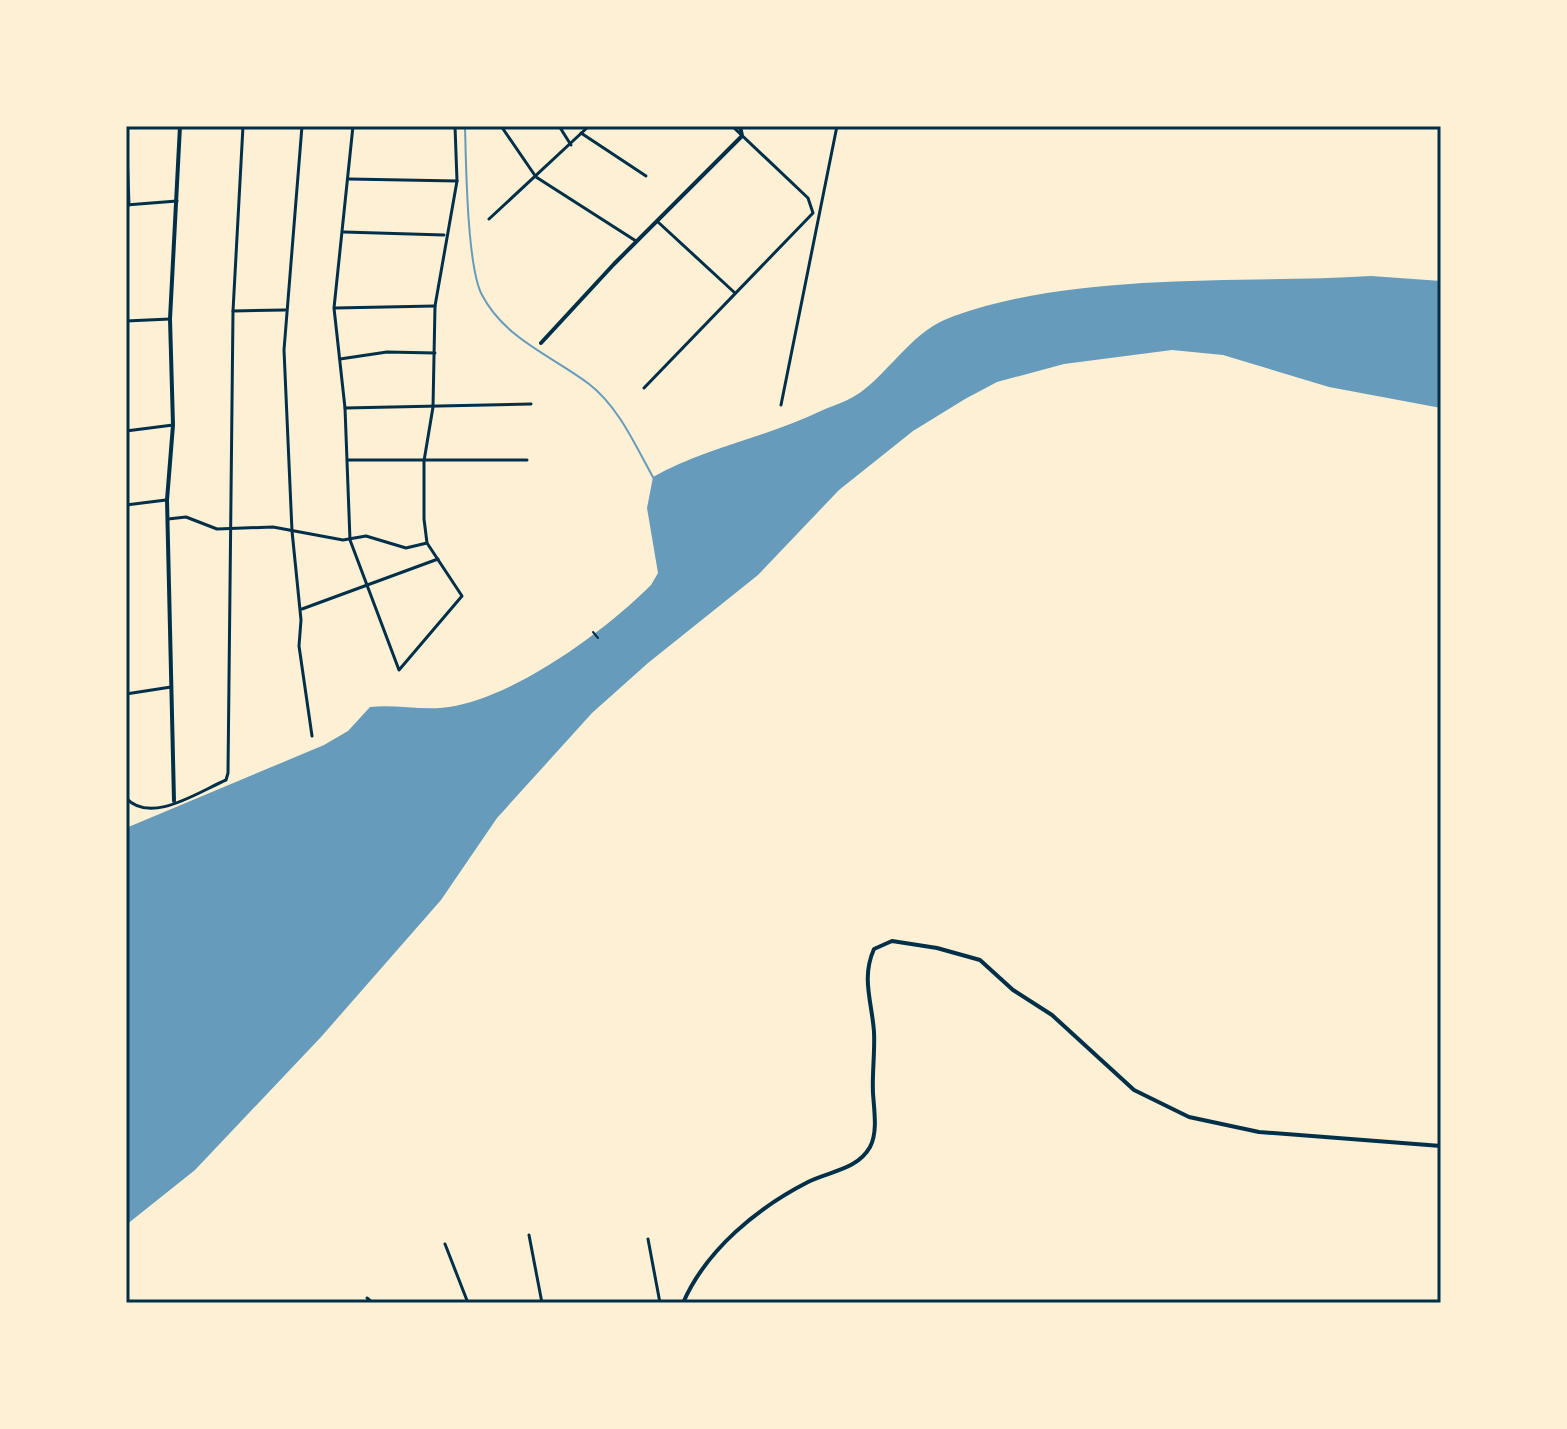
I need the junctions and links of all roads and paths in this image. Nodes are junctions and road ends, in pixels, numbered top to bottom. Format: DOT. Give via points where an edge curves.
graph roads {
  1 [pos="126,126"];
  2 [pos="180,126"];
  3 [pos="243,126"];
  4 [pos="302,126"];
  5 [pos="353,126"];
  6 [pos="455,126"];
  7 [pos="501,126"];
  8 [pos="559,126"];
  9 [pos="589,126"];
  10 [pos="732,126"];
  11 [pos="740,126"];
  12 [pos="837,126"];
  13 [pos="581,133"];
  14 [pos="742,136"];
  15 [pos="571,145"];
  16 [pos="646,176"];
  17 [pos="536,177"];
  18 [pos="347,179"];
  19 [pos="457,181"];
  20 [pos="177,201"];
  21 [pos="128,205"];
  22 [pos="489,219"];
  23 [pos="658,222"];
  24 [pos="344,232"];
  25 [pos="445,235"];
  26 [pos="637,242"];
  27 [pos="735,293"];
  28 [pos="435,306"];
  29 [pos="334,308"];
  30 [pos="285,310"];
  31 [pos="233,311"];
  32 [pos="170,319"];
  33 [pos="126,321"];
  34 [pos="541,343"];
  35 [pos="435,353"];
  36 [pos="340,359"];
  37 [pos="644,388"];
  38 [pos="531,404"];
  39 [pos="781,405"];
  40 [pos="433,407"];
  41 [pos="345,408"];
  42 [pos="173,425"];
  43 [pos="126,431"];
  44 [pos="348,460"];
  45 [pos="527,460"];
  46 [pos="424,461"];
  47 [pos="167,500"];
  48 [pos="126,505"];
  49 [pos="168,519"];
  50 [pos="233,529"];
  51 [pos="292,531"];
  52 [pos="350,540"];
  53 [pos="427,543"];
  54 [pos="438,559"];
  55 [pos="368,585"];
  56 [pos="300,609"];
  57 [pos="593,632"];
  58 [pos="598,638"];
  59 [pos="171,687"];
  60 [pos="126,694"];
  61 [pos="312,736"];
  62 [pos="126,798"];
  63 [pos="174,801"];
  64 [pos="1441,1146"];
  65 [pos="529,1235"];
  66 [pos="648,1239"];
  67 [pos="445,1244"];
  68 [pos="367,1298"];
  69 [pos="373,1303"];
  70 [pos="468,1303"];
  71 [pos="542,1303"];
  72 [pos="660,1303"];
  73 [pos="683,1303"];
  1 -- 21 [label="street"];
  2 -- 20 [label="street"];
  3 -- 31 [label="street"];
  4 -- 30 [label="street"];
  5 -- 18 [label="street"];
  6 -- 19 [label="street"];
  7 -- 17 [label="street"];
  8 -- 15 [label="street"];
  9 -- 13 [label="street"];
  10 -- 14 [label="street"];
  11 -- 14 [label="street"];
  12 -- 39 [label="street"];
  13 -- 15 [label="street"];
  13 -- 16 [label="street"];
  14 -- 23 [label="street"];
  14 -- 27 [label="street" via="808,198 813,213"];
  15 -- 17 [label="street"];
  17 -- 22 [label="street"];
  17 -- 26 [label="street"];
  18 -- 19 [label="street"];
  18 -- 24 [label="street"];
  19 -- 25 [label="street"];
  20 -- 21 [label="street"];
  20 -- 32 [label="street"];
  23 -- 26 [label="street"];
  23 -- 27 [label="street"];
  24 -- 25 [label="street"];
  24 -- 29 [label="street"];
  25 -- 28 [label="street"];
  26 -- 34 [label="street"];
  27 -- 37 [label="street"];
  28 -- 29 [label="street"];
  28 -- 35 [label="street"];
  29 -- 36 [label="street"];
  30 -- 31 [label="street"];
  30 -- 51 [label="street"];
  31 -- 50 [label="street"];
  32 -- 33 [label="street"];
  32 -- 42 [label="street"];
  35 -- 36 [label="street" via="387,352"];
  35 -- 40 [label="street"];
  36 -- 41 [label="street"];
  38 -- 40 [label="street"];
  40 -- 41 [label="street"];
  40 -- 46 [label="street"];
  41 -- 44 [label="street"];
  42 -- 43 [label="street"];
  42 -- 47 [label="street"];
  44 -- 46 [label="street"];
  44 -- 52 [label="street"];
  45 -- 46 [label="street"];
  46 -- 53 [label="street"];
  47 -- 48 [label="street"];
  47 -- 49 [label="street"];
  49 -- 50 [label="street" via="186,517"];
  49 -- 59 [label="street"];
  50 -- 51 [label="street"];
  50 -- 63 [label="street" via="228,773 226,780"];
  51 -- 52 [label="street"];
  51 -- 56 [label="street"];
  52 -- 53 [label="street" via="366,536 413,549"];
  52 -- 55 [label="street"];
  53 -- 54 [label="street"];
  54 -- 55 [label="street"];
  54 -- 55 [label="street" via="462,596 399,670"];
  55 -- 56 [label="street"];
  56 -- 61 [label="street" via="299,646"];
  57 -- 58 [label="path"];
  59 -- 60 [label="street"];
  59 -- 63 [label="street"];
  62 -- 63 [label="street" via="148,810"];
  64 -- 73 [label="street" via="1259,1132 1189,1117 1134,1090 1052,1015 980,960 892,941 874,949 867,964 874,1029 872,1144 861,1160 786,1194 723,1244 703,1266"];
  65 -- 71 [label="street"];
  66 -- 72 [label="street"];
  67 -- 70 [label="street"];
  68 -- 69 [label="street"];
}
